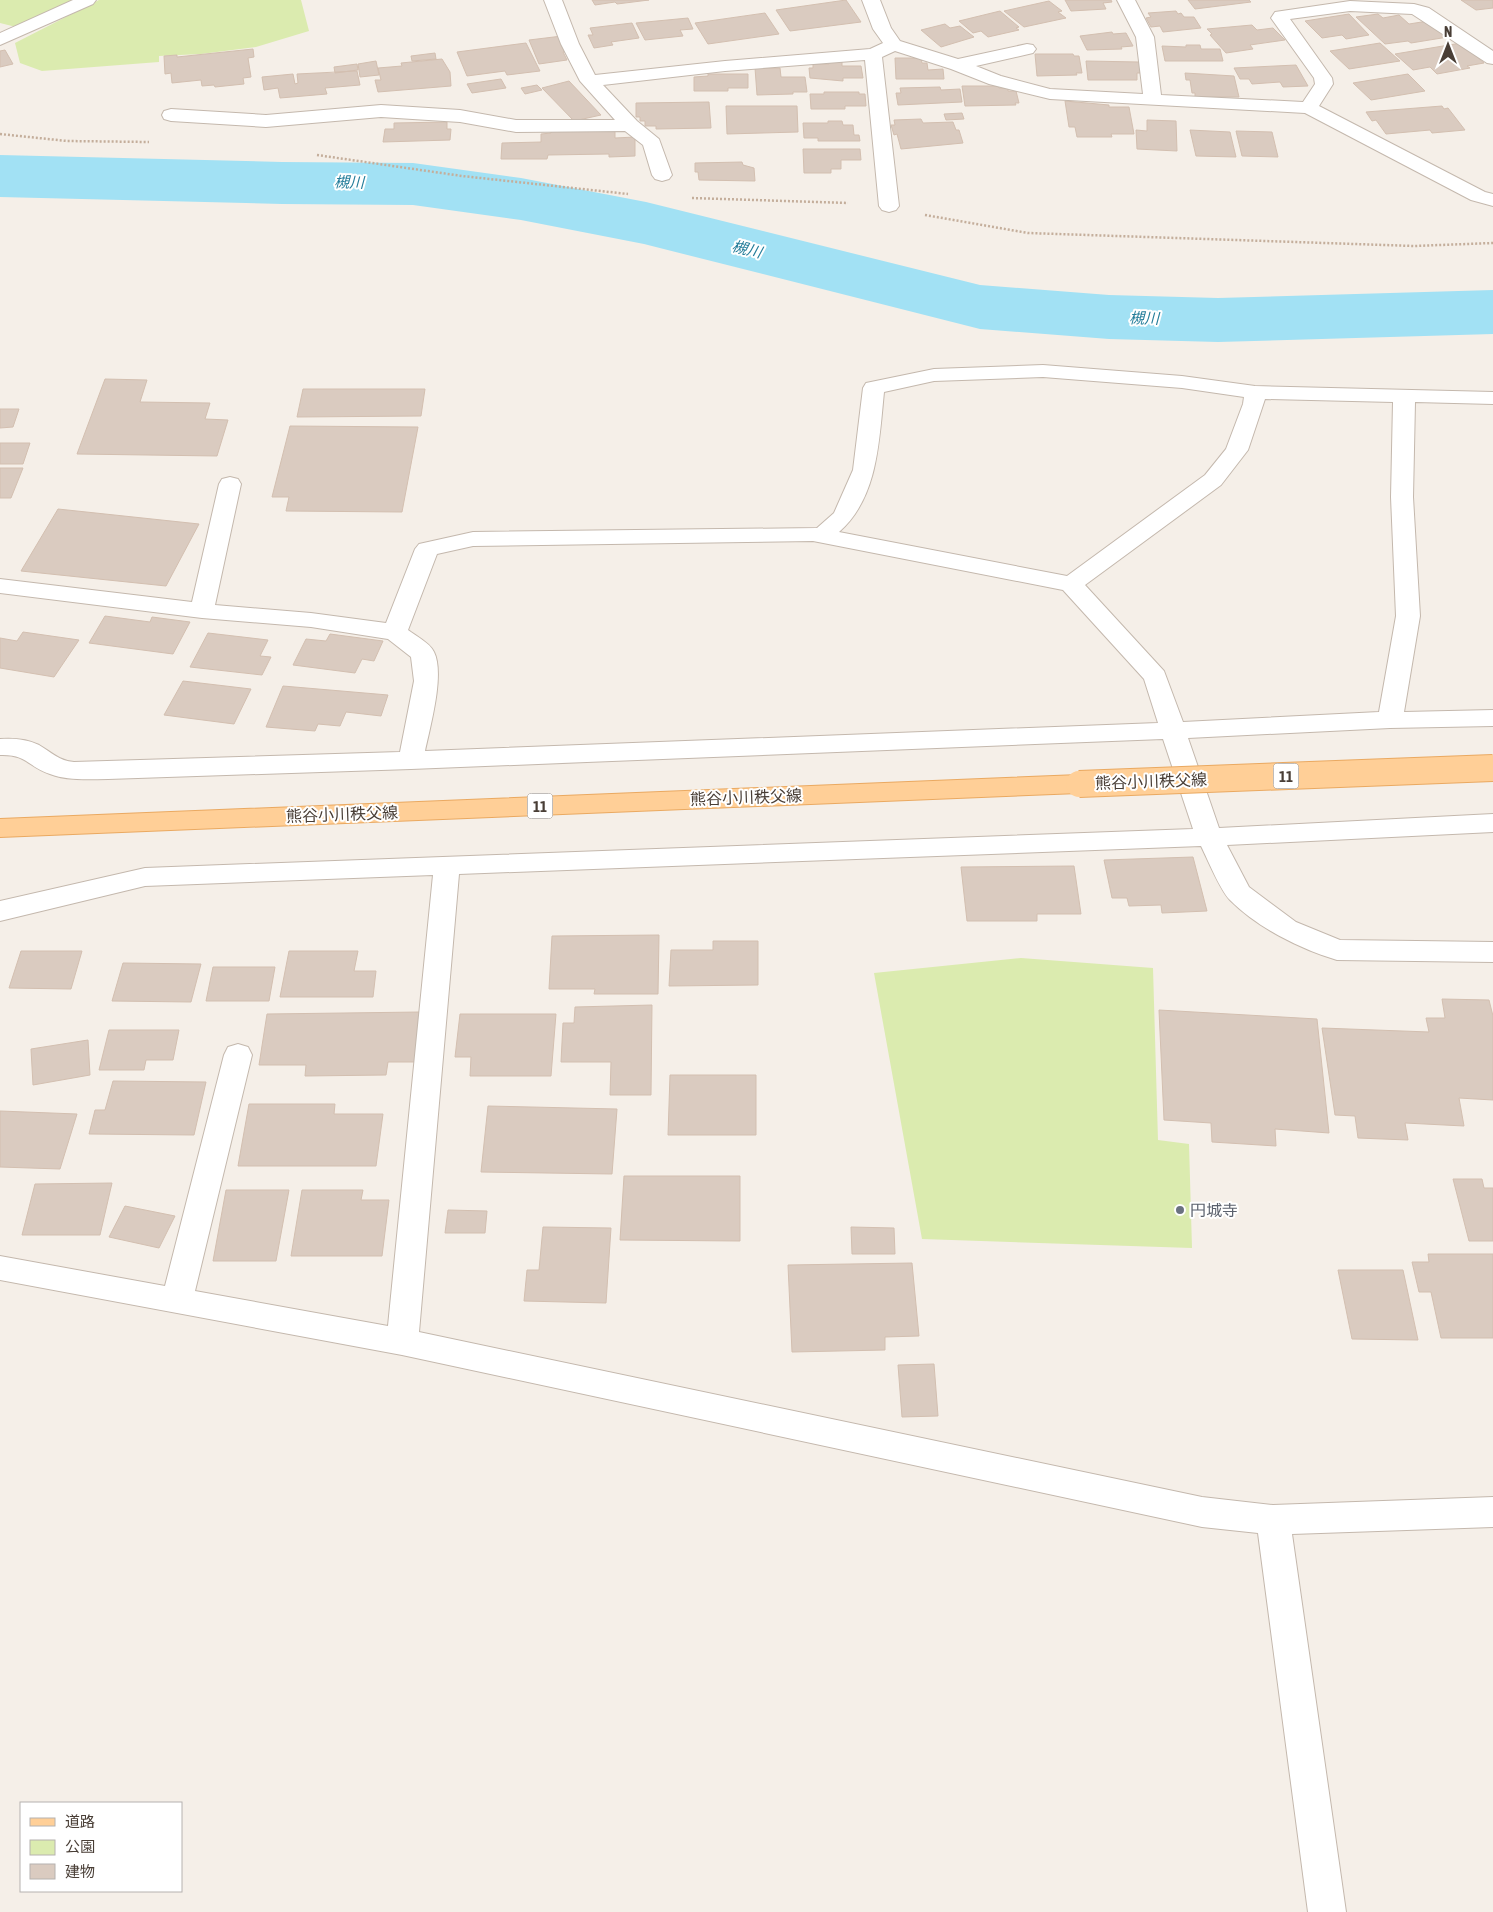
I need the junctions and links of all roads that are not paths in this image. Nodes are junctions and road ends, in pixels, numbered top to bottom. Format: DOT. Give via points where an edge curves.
graph roads {
  1 [pos="87,0"];
  2 [pos="553,0"];
  3 [pos="871,0"];
  4 [pos="1126,0"];
  5 [pos="1348,3"];
  6 [pos="0,40"];
  7 [pos="894,45"];
  8 [pos="1027,49"];
  9 [pos="872,54"];
  10 [pos="1493,59"];
  11 [pos="957,65"];
  12 [pos="589,81"];
  13 [pos="1153,100"];
  14 [pos="1309,108"];
  15 [pos="171,115"];
  16 [pos="630,125"];
  17 [pos="662,175"];
  18 [pos="1493,200"];
  19 [pos="889,206"];
  20 [pos="1255,392"];
  21 [pos="1404,395"];
  22 [pos="1493,398"];
  23 [pos="230,484"];
  24 [pos="821,536"];
  25 [pos="1071,584"];
  26 [pos="0,586"];
  27 [pos="202,611"];
  28 [pos="395,632"];
  29 [pos="1493,718"];
  30 [pos="1390,720"];
  31 [pos="1173,731"];
  32 [pos="0,747"];
  33 [pos="411,760"];
  34 [pos="1493,768"];
  35 [pos="1493,823"];
  36 [pos="0,828"];
  37 [pos="1209,837"];
  38 [pos="447,865"];
  39 [pos="0,911"];
  40 [pos="1493,952"];
  41 [pos="238,1055"];
  42 [pos="0,1268"];
  43 [pos="177,1300"];
  44 [pos="402,1342"];
  45 [pos="1493,1512"];
  46 [pos="1273,1520"];
  47 [pos="1327,1912"];
  1 -- 6 [label="street"];
  2 -- 12 [label="street"];
  3 -- 7 [label="street" via="882,28"];
  4 -- 13 [label="street" via="1145,37"];
  5 -- 10 [label="street" via="1423,12"];
  5 -- 14 [label="street" via="1280,18 1323,78 1324,84"];
  7 -- 9 [label="street"];
  7 -- 11 [label="street"];
  8 -- 11 [label="street"];
  9 -- 12 [label="street"];
  9 -- 19 [label="street"];
  11 -- 13 [label="street" via="995,80 1050,94"];
  12 -- 16 [label="street"];
  13 -- 14 [label="street"];
  14 -- 18 [label="street" via="1478,196"];
  15 -- 16 [label="street" via="266,121 380,111 460,116 516,126"];
  16 -- 17 [label="street" via="652,143"];
  20 -- 21 [label="street"];
  20 -- 24 [label="street" via="1182,382 1043,371 934,375 874,388 864,470 844,516"];
  20 -- 25 [label="street" via="1238,450 1212,480"];
  21 -- 22 [label="street"];
  21 -- 30 [label="street" via="1402,497 1408,616"];
  23 -- 27 [label="street"];
  24 -- 25 [label="street"];
  24 -- 28 [label="street" via="472,539 427,549"];
  25 -- 31 [label="street" via="1155,677"];
  26 -- 27 [label="street"];
  27 -- 28 [label="street" via="310,620"];
  28 -- 33 [label="street" via="423,654 426,681"];
  29 -- 30 [label="street"];
  30 -- 31 [label="street"];
  31 -- 33 [label="street"];
  31 -- 37 [label="street"];
  32 -- 33 [label="street" via="32,750 58,769"];
  34 -- 36 [label="main road, 熊谷小川秩父線 / 11, bridge"];
  35 -- 37 [label="street"];
  37 -- 38 [label="street"];
  37 -- 40 [label="street" via="1239,893 1286,929 1337,950"];
  38 -- 39 [label="street" via="145,877"];
  38 -- 44 [label="street"];
  41 -- 43 [label="street"];
  42 -- 43 [label="street"];
  43 -- 44 [label="street"];
  44 -- 46 [label="street" via="1202,1512"];
  45 -- 46 [label="street"];
  46 -- 47 [label="street"];
}
